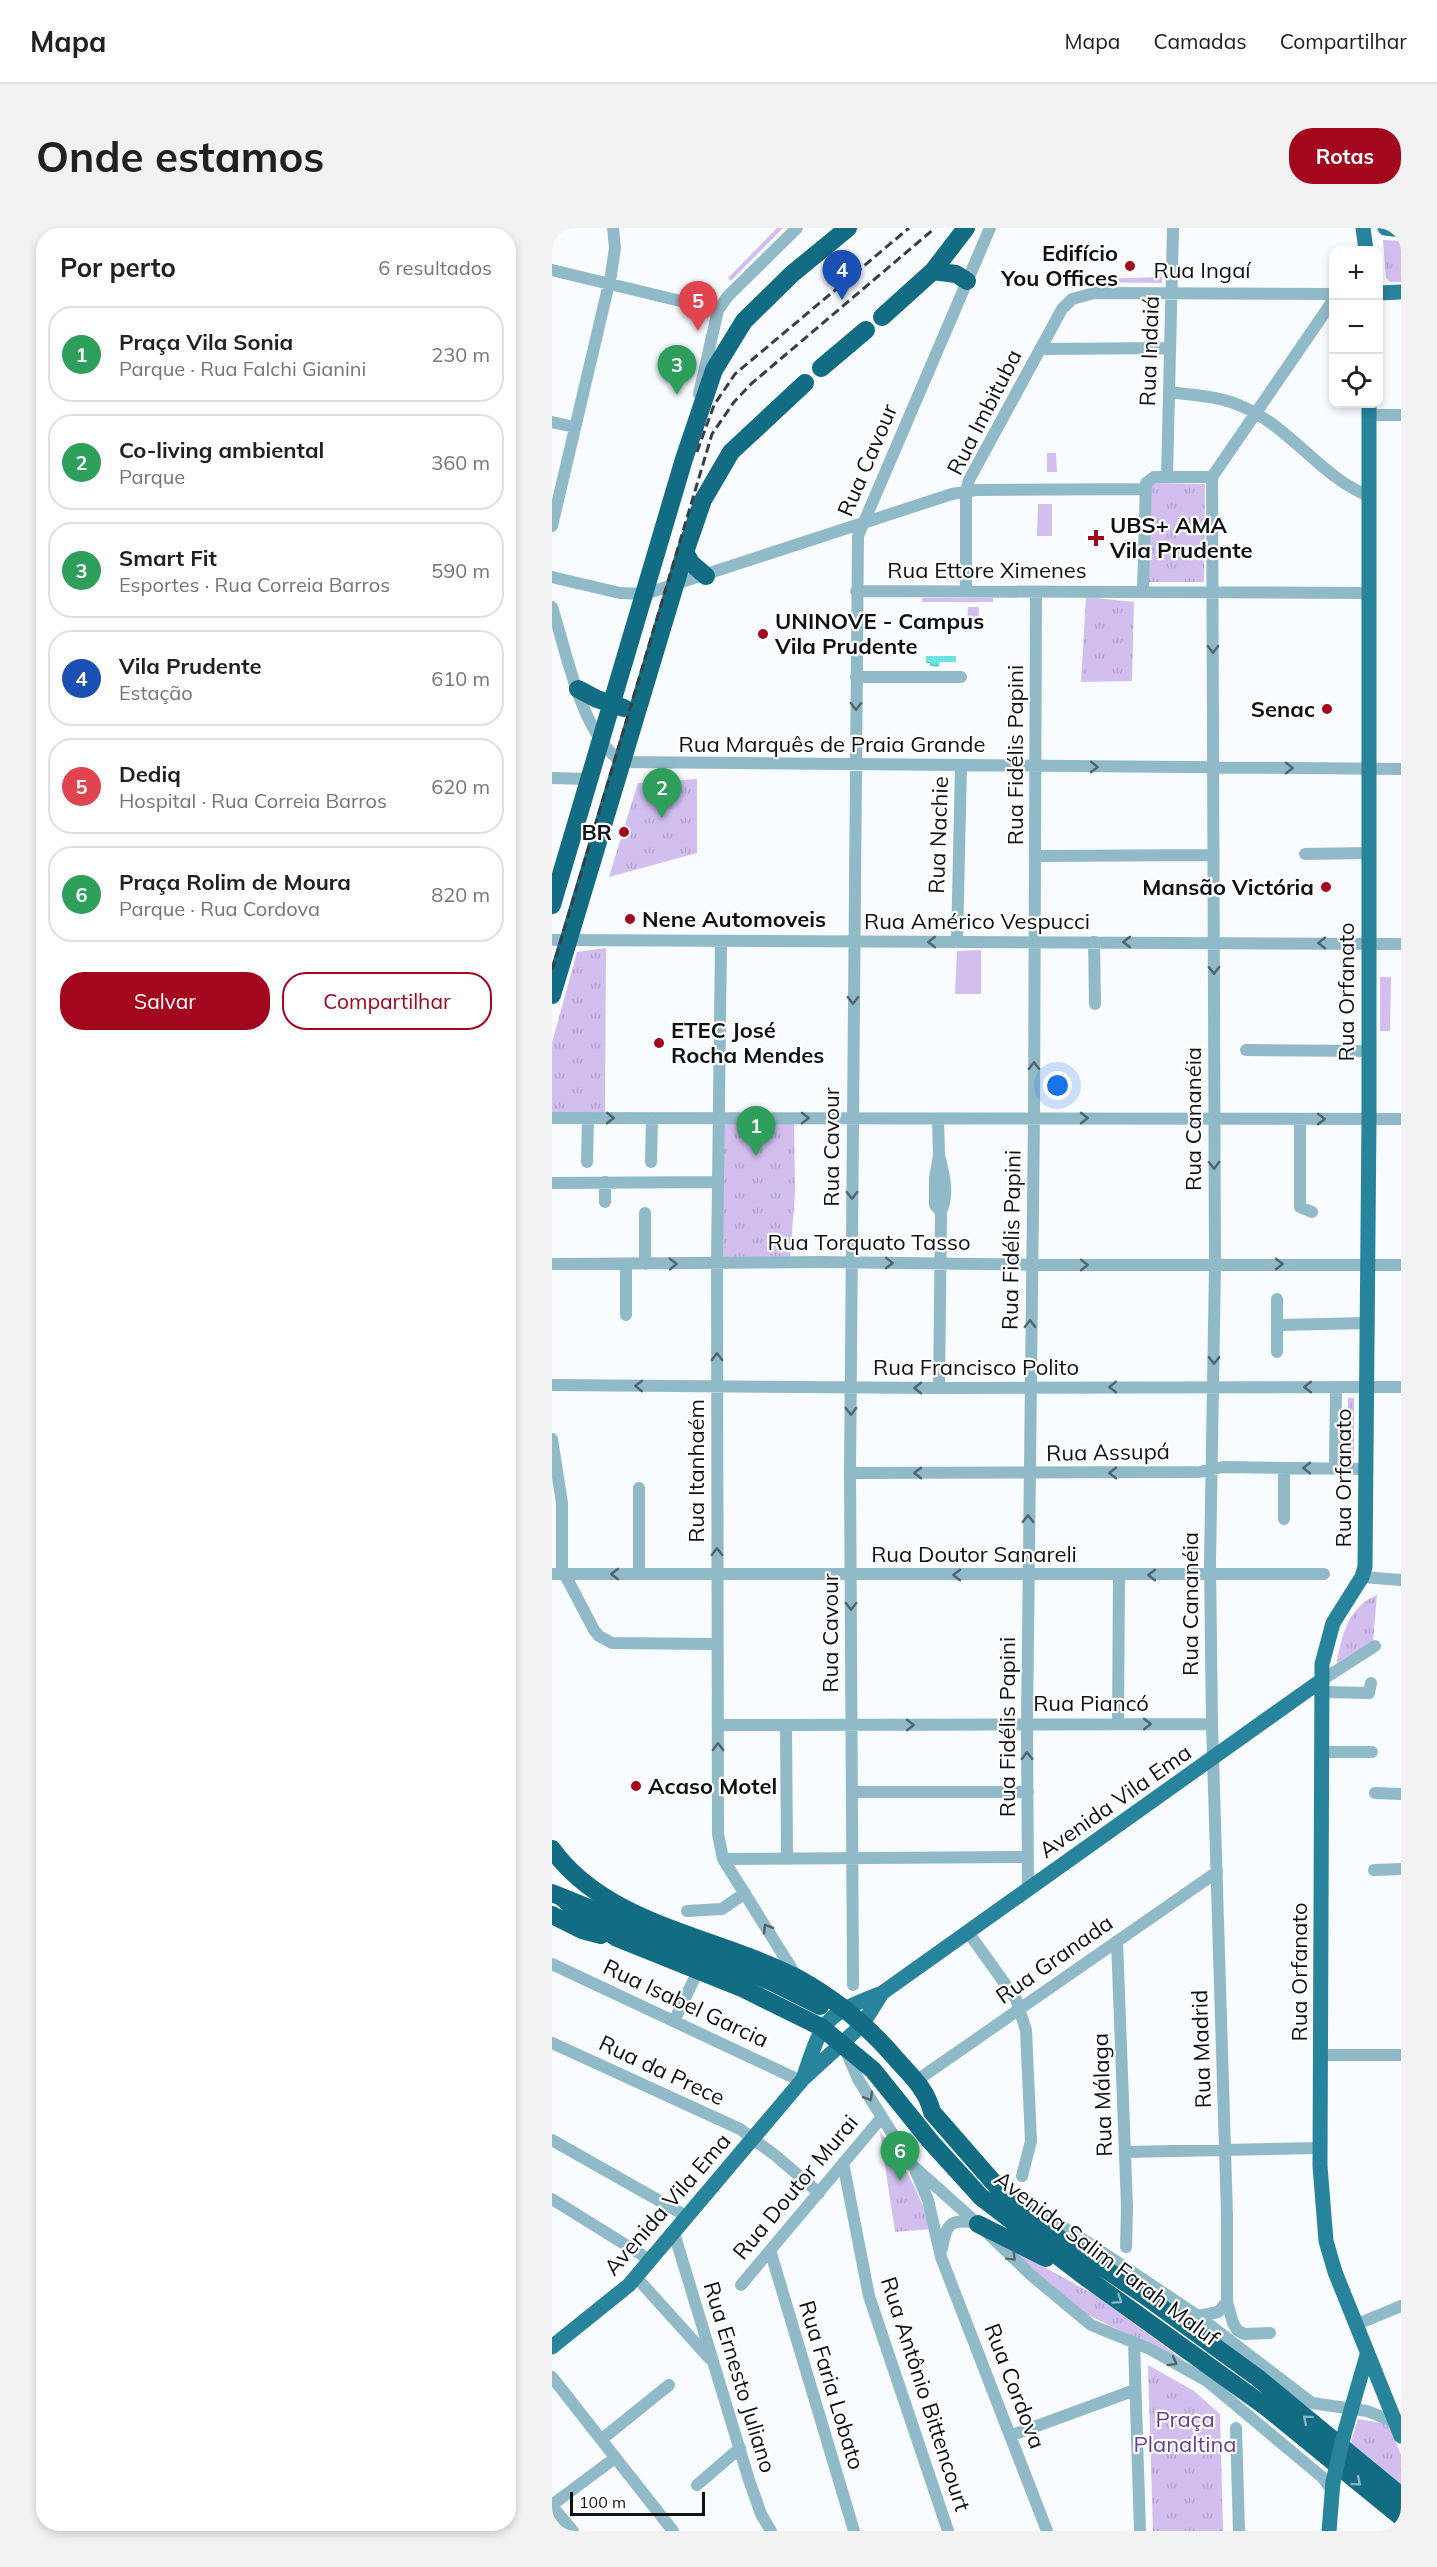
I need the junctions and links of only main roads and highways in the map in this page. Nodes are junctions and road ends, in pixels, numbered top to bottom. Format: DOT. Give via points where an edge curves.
graph roads {
  1 [pos="848,228"];
  2 [pos="966,228"];
  3 [pos="1363,228"];
  4 [pos="1386,228"];
  5 [pos="1401,230"];
  6 [pos="1365,246"];
  7 [pos="933,271"];
  8 [pos="967,281"];
  9 [pos="1383,292"];
  10 [pos="1401,292"];
  11 [pos="882,317"];
  12 [pos="866,330"];
  13 [pos="821,368"];
  14 [pos="805,383"];
  15 [pos="1369,409"];
  16 [pos="685,552"];
  17 [pos="706,576"];
  18 [pos="578,689"];
  19 [pos="612,704"];
  20 [pos="637,713"];
  21 [pos="552,905"];
  22 [pos="560,941"];
  23 [pos="552,995"];
  24 [pos="1322,1686"];
  25 [pos="552,1849"];
  26 [pos="552,1886"];
  27 [pos="552,1893"];
  28 [pos="552,1915"];
  29 [pos="617,1938"];
  30 [pos="882,1992"];
  31 [pos="832,2017"];
  32 [pos="853,2034"];
  33 [pos="802,2080"];
  34 [pos="932,2112"];
  35 [pos="978,2224"];
  36 [pos="1071,2266"];
  37 [pos="554,2344"];
  38 [pos="1367,2355"];
  39 [pos="1398,2429"];
  40 [pos="1401,2496"];
  41 [pos="1401,2517"];
  42 [pos="1329,2531"];
  1 -- 19 [label="highway" via="775,289 744,321 714,370"];
  2 -- 7 [label="highway"];
  3 -- 6 [label="main road"];
  4 -- 5 [label="main road"];
  7 -- 8 [label="highway" via="956,274"];
  7 -- 11 [label="highway"];
  9 -- 10 [label="main road"];
  12 -- 13 [label="highway"];
  14 -- 16 [label="highway" via="731,452 703,500"];
  15 -- 24 [label="main road, Rua Orfanato" via="1365,1567 1333,1623 1326,1644"];
  16 -- 17 [label="highway"];
  16 -- 20 [label="highway"];
  18 -- 19 [label="highway"];
  19 -- 20 [label="highway"];
  19 -- 21 [label="highway"];
  20 -- 22 [label="highway"];
  22 -- 23 [label="highway"];
  24 -- 30 [label="main road, Avenida Vila Ema"];
  24 -- 38 [label="main road, Rua Orfanato" via="1320,2148 1326,2241"];
  25 -- 31 [label="highway" via="572,1873 609,1901 797,1978"];
  26 -- 29 [label="highway" via="576,1911"];
  27 -- 31 [label="highway, bridge" via="772,1982 810,1999"];
  28 -- 29 [label="highway" via="582,1930"];
  29 -- 31 [label="highway" via="791,2011"];
  30 -- 31 [label="main road, Avenida Vila Ema"];
  30 -- 32 [label="main road, Avenida Vila Ema"];
  31 -- 32 [label="highway"];
  31 -- 33 [label="main road, Avenida Vila Ema"];
  32 -- 33 [label="main road, Avenida Vila Ema"];
  32 -- 34 [label="highway" via="881,2057"];
  32 -- 34 [label="highway, Avenida Salim Farah Maluf" via="887,2048 928,2095"];
  32 -- 36 [label="highway, Avenida Salim Farah Maluf" via="873,2070 981,2197"];
  33 -- 37 [label="main road, Avenida Vila Ema" via="636,2277"];
  40 -- 34 [label="highway, Avenida Salim Farah Maluf, one-way" via="1258,2378 1008,2199"];
  35 -- 36 [label="highway" via="1040,2256"];
  36 -- 41 [label="highway, Avenida Salim Farah Maluf, one-way" via="1256,2400"];
  38 -- 39 [label="main road, Rua Orfanato"];
  38 -- 42 [label="main road, bridge" via="1332,2485"];
}
